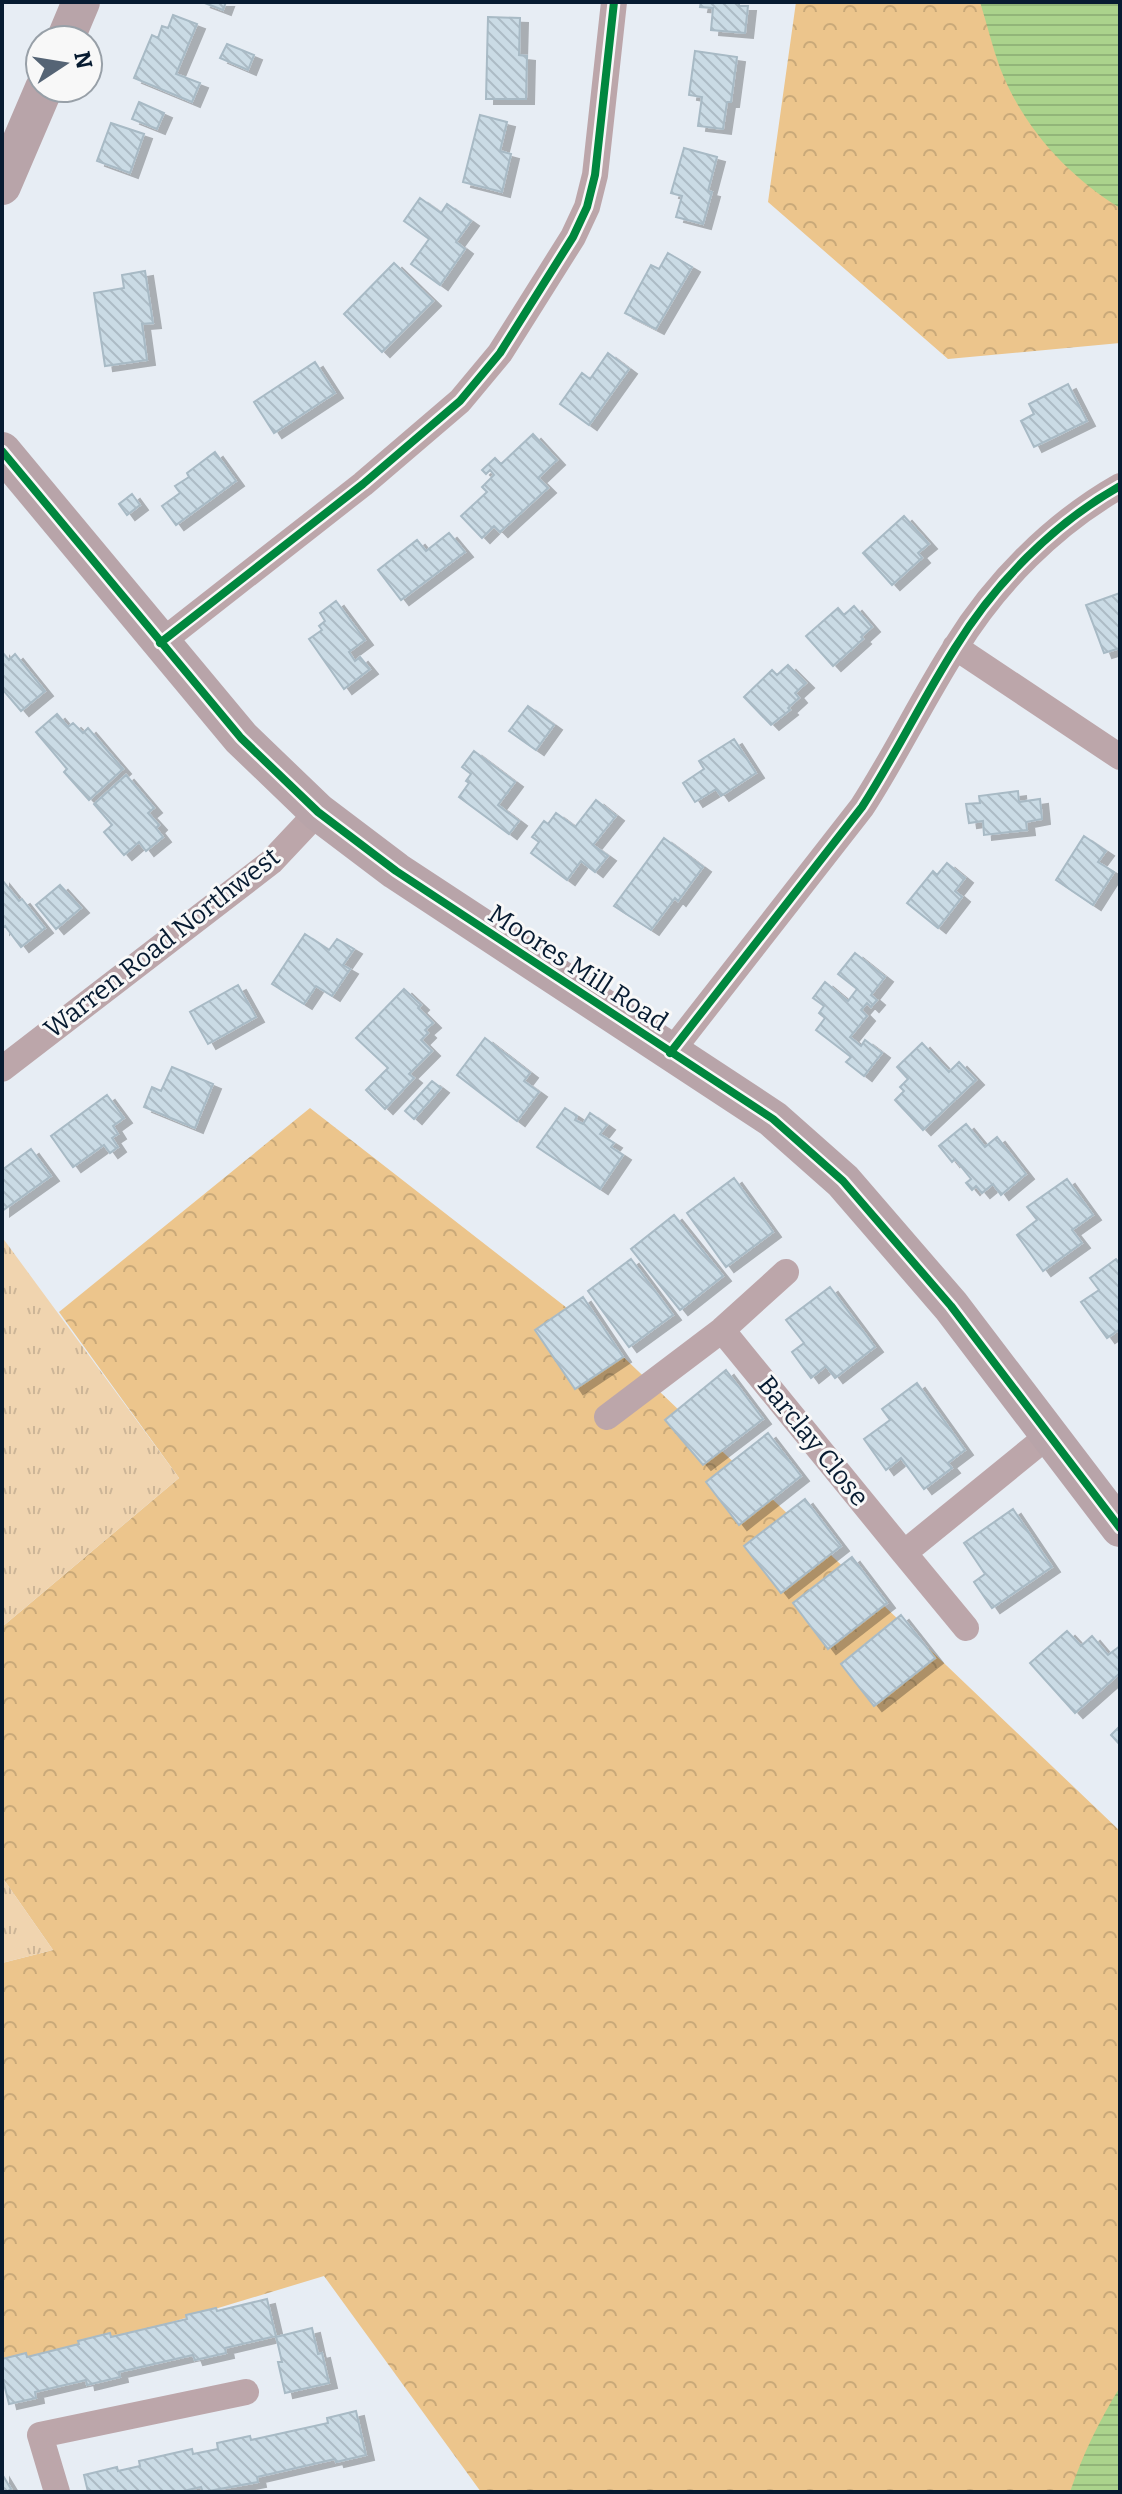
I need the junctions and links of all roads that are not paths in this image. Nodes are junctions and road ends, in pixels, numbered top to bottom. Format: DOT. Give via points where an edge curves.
graph roads {
  1 [pos="81,2"];
  2 [pos="614,2"];
  3 [pos="72,24"];
  4 [pos="37,104"];
  5 [pos="2,186"];
  6 [pos="2,451"];
  7 [pos="1120,486"];
  8 [pos="160,643"];
  9 [pos="955,647"];
  10 [pos="1120,757"];
  11 [pos="318,812"];
  12 [pos="670,1053"];
  13 [pos="2,1069"];
  14 [pos="786,1272"];
  15 [pos="722,1330"];
  16 [pos="607,1417"];
  17 [pos="1049,1435"];
  18 [pos="1120,1528"];
  19 [pos="904,1553"];
  20 [pos="966,1628"];
  21 [pos="246,2392"];
  22 [pos="57,2492"];
  1 -- 3 [label="street"];
  2 -- 8 [label="street" via="587,207 500,353 460,401 374,475"];
  4 -- 5 [label="street"];
  6 -- 8 [label="street, Moores Mill Road"];
  7 -- 9 [label="street" via="1086,506 1031,553"];
  8 -- 11 [label="street, Moores Mill Road" via="241,738"];
  9 -- 10 [label="street"];
  9 -- 12 [label="street" via="862,807"];
  11 -- 12 [label="street, Moores Mill Road" via="396,871"];
  11 -- 13 [label="street, Warren Road Northwest" via="271,862"];
  12 -- 17 [label="street, Moores Mill Road" via="773,1119 843,1181 951,1306"];
  14 -- 15 [label="street"];
  15 -- 16 [label="street"];
  15 -- 19 [label="street, Barclay Close"];
  17 -- 18 [label="street, Moores Mill Road"];
  17 -- 19 [label="street"];
  19 -- 20 [label="street, Barclay Close"];
  21 -- 22 [label="street" via="40,2435"];
}
